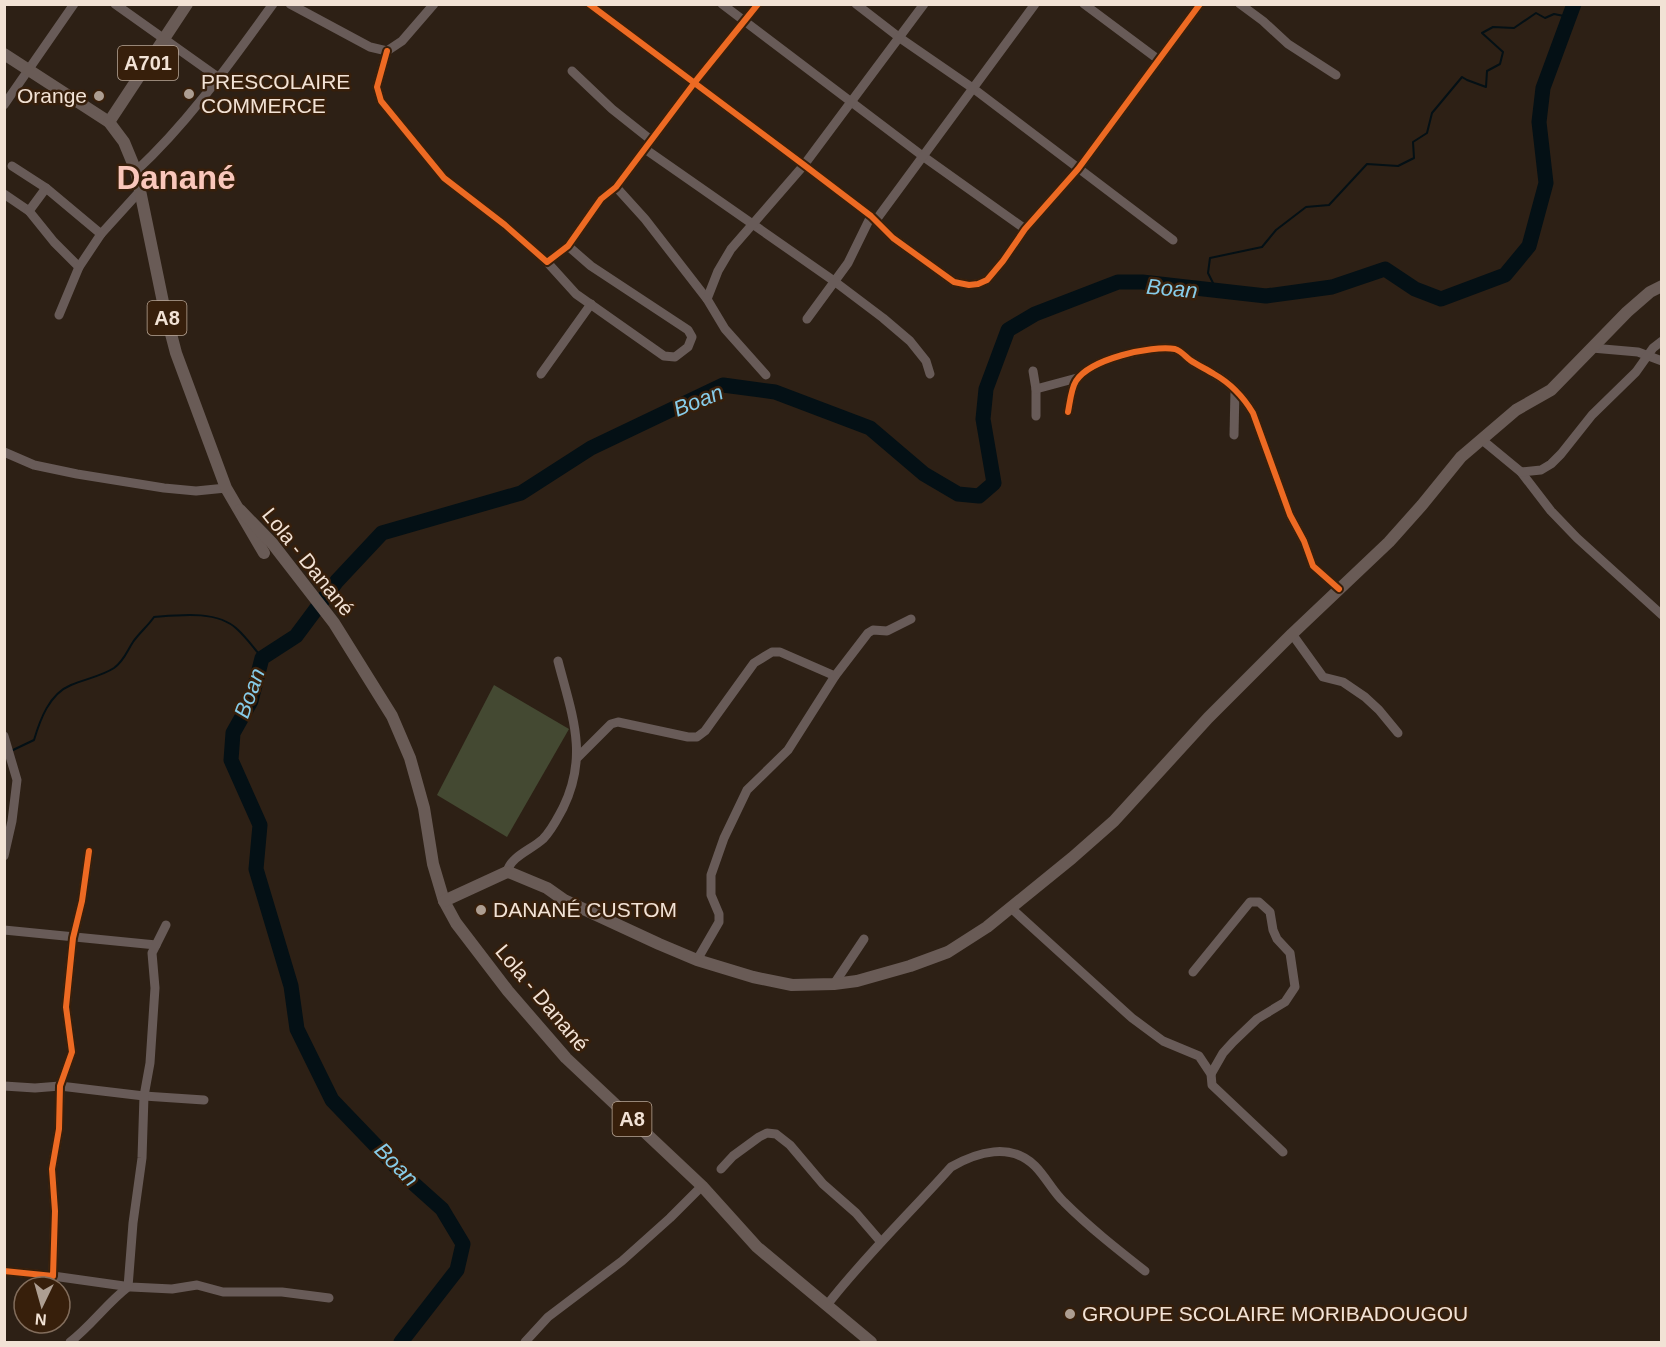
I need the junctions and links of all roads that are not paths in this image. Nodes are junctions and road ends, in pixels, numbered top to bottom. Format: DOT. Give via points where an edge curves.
graph roads {
  1 [pos="74,4"];
  2 [pos="115,4"];
  3 [pos="187,4"];
  4 [pos="273,4"];
  5 [pos="290,4"];
  6 [pos="434,4"];
  7 [pos="589,4"];
  8 [pos="722,4"];
  9 [pos="758,4"];
  10 [pos="856,4"];
  11 [pos="924,4"];
  12 [pos="1035,4"];
  13 [pos="1084,4"];
  14 [pos="1200,4"];
  15 [pos="1240,4"];
  16 [pos="745,21"];
  17 [pos="164,38"];
  18 [pos="900,38"];
  19 [pos="387,51"];
  20 [pos="4,54"];
  21 [pos="1159,60"];
  22 [pos="29,71"];
  23 [pos="572,71"];
  24 [pos="1336,75"];
  25 [pos="219,78"];
  26 [pos="694,82"];
  27 [pos="974,89"];
  28 [pos="852,102"];
  29 [pos="4,105"];
  30 [pos="109,122"];
  31 [pos="651,140"];
  32 [pos="645,149"];
  33 [pos="924,157"];
  34 [pos="804,165"];
  35 [pos="12,166"];
  36 [pos="1078,169"];
  37 [pos="136,171"];
  38 [pos="616,187"];
  39 [pos="46,188"];
  40 [pos="140,191"];
  41 [pos="4,194"];
  42 [pos="29,212"];
  43 [pos="873,218"];
  44 [pos="753,225"];
  45 [pos="1025,229"];
  46 [pos="101,234"];
  47 [pos="1173,240"];
  48 [pos="568,246"];
  49 [pos="547,262"];
  50 [pos="79,267"];
  51 [pos="834,281"];
  52 [pos="1662,286"];
  53 [pos="706,299"];
  54 [pos="591,304"];
  55 [pos="59,315"];
  56 [pos="807,320"];
  57 [pos="1662,341"];
  58 [pos="1592,348"];
  59 [pos="1648,355"];
  60 [pos="1661,361"];
  61 [pos="1033,371"];
  62 [pos="542,374"];
  63 [pos="930,374"];
  64 [pos="766,375"];
  65 [pos="1077,378"];
  66 [pos="1036,389"];
  67 [pos="1235,390"];
  68 [pos="1068,412"];
  69 [pos="1036,416"];
  70 [pos="1234,435"];
  71 [pos="1481,439"];
  72 [pos="4,452"];
  73 [pos="1521,472"];
  74 [pos="226,488"];
  75 [pos="240,510"];
  76 [pos="264,553"];
  77 [pos="1339,590"];
  78 [pos="1662,615"];
  79 [pos="911,619"];
  80 [pos="1293,634"];
  81 [pos="558,661"];
  82 [pos="835,676"];
  83 [pos="1398,733"];
  84 [pos="4,736"];
  85 [pos="578,757"];
  86 [pos="89,851"];
  87 [pos="4,856"];
  88 [pos="507,872"];
  89 [pos="444,901"];
  90 [pos="1011,908"];
  91 [pos="166,925"];
  92 [pos="4,930"];
  93 [pos="73,938"];
  94 [pos="864,939"];
  95 [pos="156,945"];
  96 [pos="697,960"];
  97 [pos="1193,972"];
  98 [pos="834,984"];
  99 [pos="1211,1074"];
  100 [pos="4,1086"];
  101 [pos="60,1086"];
  102 [pos="144,1096"];
  103 [pos="204,1100"];
  104 [pos="1283,1152"];
  105 [pos="722,1169"];
  106 [pos="702,1186"];
  107 [pos="881,1242"];
  108 [pos="4,1271"];
  109 [pos="1145,1271"];
  110 [pos="43,1275"];
  111 [pos="53,1275"];
  112 [pos="72,1279"];
  113 [pos="128,1287"];
  114 [pos="329,1298"];
  115 [pos="827,1305"];
  116 [pos="70,1342"];
  117 [pos="525,1342"];
  118 [pos="871,1342"];
  1 -- 22 [label="street"];
  2 -- 17 [label="street"];
  3 -- 17 [label="main road, A701"];
  4 -- 25 [label="street"];
  5 -- 19 [label="street" via="370,47"];
  6 -- 19 [label="street" via="402,41"];
  7 -- 26 [label="street"];
  8 -- 16 [label="street"];
  9 -- 16 [label="street"];
  10 -- 18 [label="street"];
  11 -- 18 [label="street"];
  12 -- 27 [label="street"];
  13 -- 21 [label="street"];
  14 -- 21 [label="street"];
  15 -- 24 [label="street" via="1288,44"];
  16 -- 26 [label="street"];
  16 -- 28 [label="street"];
  17 -- 25 [label="street"];
  17 -- 30 [label="main road, A701"];
  18 -- 27 [label="street"];
  18 -- 28 [label="street"];
  19 -- 49 [label="street" via="377,87 381,101 444,178"];
  20 -- 22 [label="main road, A8"];
  21 -- 36 [label="street"];
  22 -- 29 [label="street"];
  22 -- 30 [label="main road, A8"];
  23 -- 31 [label="street" via="612,110"];
  25 -- 37 [label="street" via="165,144"];
  26 -- 31 [label="street"];
  26 -- 34 [label="street"];
  27 -- 33 [label="street"];
  27 -- 36 [label="street"];
  28 -- 33 [label="street"];
  28 -- 34 [label="street"];
  30 -- 37 [label="main road, Lola - Danané / A8" via="124,142"];
  31 -- 32 [label="street"];
  32 -- 38 [label="street"];
  32 -- 44 [label="street"];
  33 -- 43 [label="street"];
  33 -- 45 [label="street"];
  34 -- 43 [label="street"];
  34 -- 44 [label="street"];
  35 -- 39 [label="street"];
  36 -- 45 [label="street"];
  36 -- 47 [label="street"];
  37 -- 40 [label="main road, Lola - Danané / A8"];
  38 -- 48 [label="street" via="601,199"];
  38 -- 53 [label="street"];
  39 -- 42 [label="street"];
  39 -- 46 [label="street"];
  40 -- 46 [label="street"];
  40 -- 74 [label="main road, Lola - Danané / A8" via="176,353"];
  41 -- 42 [label="street"];
  42 -- 50 [label="street"];
  43 -- 45 [label="street" via="893,238 954,282 969,285 987,279"];
  43 -- 51 [label="street"];
  44 -- 51 [label="street"];
  44 -- 53 [label="street" via="731,249"];
  46 -- 50 [label="street"];
  48 -- 49 [label="street"];
  48 -- 54 [label="street" via="591,266 688,330 692,337 688,347 669,358"];
  49 -- 54 [label="street" via="576,294"];
  50 -- 55 [label="street"];
  51 -- 56 [label="street"];
  51 -- 63 [label="street" via="910,341 926,361"];
  52 -- 58 [label="main road" via="1627,312"];
  53 -- 64 [label="street" via="725,328"];
  54 -- 62 [label="street"];
  57 -- 59 [label="street"];
  58 -- 59 [label="street"];
  58 -- 71 [label="main road" via="1551,390 1516,410"];
  59 -- 60 [label="street"];
  59 -- 73 [label="street" via="1551,464 1541,470"];
  61 -- 66 [label="street"];
  65 -- 66 [label="street"];
  65 -- 67 [label="street" via="1093,367 1137,351 1176,349"];
  65 -- 68 [label="street"];
  66 -- 69 [label="street"];
  67 -- 70 [label="street"];
  67 -- 77 [label="street" via="1253,413 1313,566"];
  71 -- 73 [label="street"];
  71 -- 77 [label="main road" via="1389,542"];
  72 -- 74 [label="street" via="34,465 77,474 175,489"];
  73 -- 78 [label="street" via="1577,538"];
  74 -- 75 [label="main road, Lola - Danané / A8"];
  75 -- 76 [label="main road, Lola - Danané / A8"];
  75 -- 89 [label="main road, Lola - Danané / A8" via="272,543 334,623 392,717 410,758"];
  77 -- 80 [label="main road"];
  79 -- 82 [label="street" via="887,631 868,633"];
  80 -- 83 [label="street" via="1323,677 1343,682 1359,692"];
  80 -- 90 [label="main road" via="1208,718 1127,808"];
  81 -- 85 [label="street" via="573,718"];
  82 -- 85 [label="street" via="772,652 754,663 697,737 618,722 611,724"];
  82 -- 96 [label="street" via="788,750 747,790 711,875 711,895 719,922"];
  84 -- 87 [label="street" via="16,780"];
  85 -- 88 [label="street" via="573,785 556,822 542,840 511,862"];
  86 -- 93 [label="street"];
  88 -- 89 [label="main road"];
  88 -- 96 [label="main road"];
  89 -- 106 [label="main road, Lola - Danané / A8" via="501,982 566,1058"];
  90 -- 98 [label="main road" via="948,952 868,978"];
  90 -- 99 [label="street" via="1132,1018 1163,1041 1195,1052"];
  91 -- 95 [label="street"];
  92 -- 93 [label="street"];
  93 -- 95 [label="street"];
  93 -- 101 [label="street" via="66,1007 72,1052"];
  94 -- 98 [label="street"];
  95 -- 102 [label="street" via="152,961 155,988 150,1063"];
  96 -- 98 [label="main road" via="792,985"];
  97 -- 99 [label="street" via="1250,902 1259,902 1270,912 1277,939 1291,957 1295,987 1291,995 1233,1042"];
  99 -- 104 [label="street" via="1212,1085"];
  100 -- 101 [label="street"];
  101 -- 102 [label="street"];
  101 -- 111 [label="street" via="59,1129 52,1169"];
  102 -- 103 [label="street"];
  102 -- 113 [label="street" via="142,1158"];
  105 -- 107 [label="street" via="759,1137 767,1132 776,1134 790,1144 823,1184"];
  106 -- 115 [label="main road, Lola - Danané / A8" via="757,1247"];
  106 -- 117 [label="street" via="622,1261 548,1317"];
  107 -- 109 [label="street" via="951,1167 1000,1150 1036,1167 1062,1201"];
  107 -- 115 [label="street"];
  108 -- 110 [label="street"];
  112 -- 113 [label="street"];
  113 -- 114 [label="street" via="172,1289 197,1285 223,1292 282,1292"];
  113 -- 116 [label="street"];
  115 -- 118 [label="main road, Lola - Danané / A8"];
}
